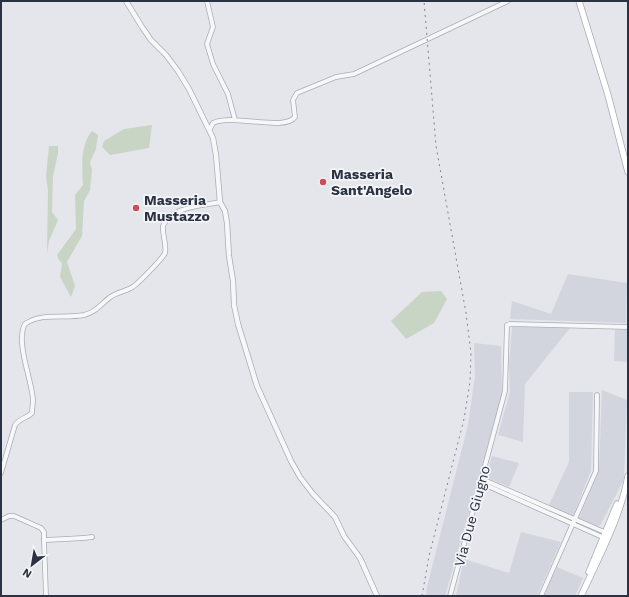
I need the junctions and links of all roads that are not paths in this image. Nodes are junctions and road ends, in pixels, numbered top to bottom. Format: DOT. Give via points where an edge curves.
graph roads {
  1 [pos="126,1"];
  2 [pos="207,1"];
  3 [pos="508,1"];
  4 [pos="579,1"];
  5 [pos="235,120"];
  6 [pos="210,129"];
  7 [pos="628,172"];
  8 [pos="220,202"];
  9 [pos="628,327"];
  10 [pos="597,395"];
  11 [pos="1,473"];
  12 [pos="628,477"];
  13 [pos="481,481"];
  14 [pos="627,486"];
  15 [pos="615,514"];
  16 [pos="1,520"];
  17 [pos="574,521"];
  18 [pos="602,534"];
  19 [pos="92,537"];
  20 [pos="44,540"];
  21 [pos="596,563"];
  22 [pos="46,596"];
  23 [pos="377,596"];
  24 [pos="450,596"];
  25 [pos="541,596"];
  26 [pos="580,596"];
  1 -- 6 [label="street" via="146,34 178,71"];
  2 -- 5 [label="street" via="213,27 207,44 213,64 228,94"];
  3 -- 5 [label="street" via="354,74 336,77 297,93 293,100 295,115 291,121 271,123"];
  4 -- 7 [label="main road"];
  5 -- 6 [label="street" via="215,121"];
  6 -- 8 [label="street" via="216,155"];
  8 -- 11 [label="street" via="179,210 169,217 163,226 164,255 132,288 119,292 99,308 84,315 42,318 24,324 22,344 33,400 32,413 16,424"];
  8 -- 23 [label="street" via="227,223 234,306 257,386 291,461 313,494 334,517 360,558"];
  9 -- 13 [label="street, Via Due Giugno" via="507,325 505,391"];
  10 -- 17 [label="street" via="596,471"];
  12 -- 14 [label="main road"];
  12 -- 15 [label="main road"];
  13 -- 17 [label="street"];
  13 -- 24 [label="street, Via Due Giugno"];
  14 -- 15 [label="main road"];
  15 -- 18 [label="main road"];
  15 -- 21 [label="main road"];
  16 -- 20 [label="street" via="14,516 41,528"];
  17 -- 18 [label="street"];
  17 -- 25 [label="street"];
  18 -- 21 [label="street" via="602,546"];
  18 -- 26 [label="main road"];
  19 -- 20 [label="street"];
  20 -- 22 [label="street"];
  21 -- 26 [label="main road"];
}
